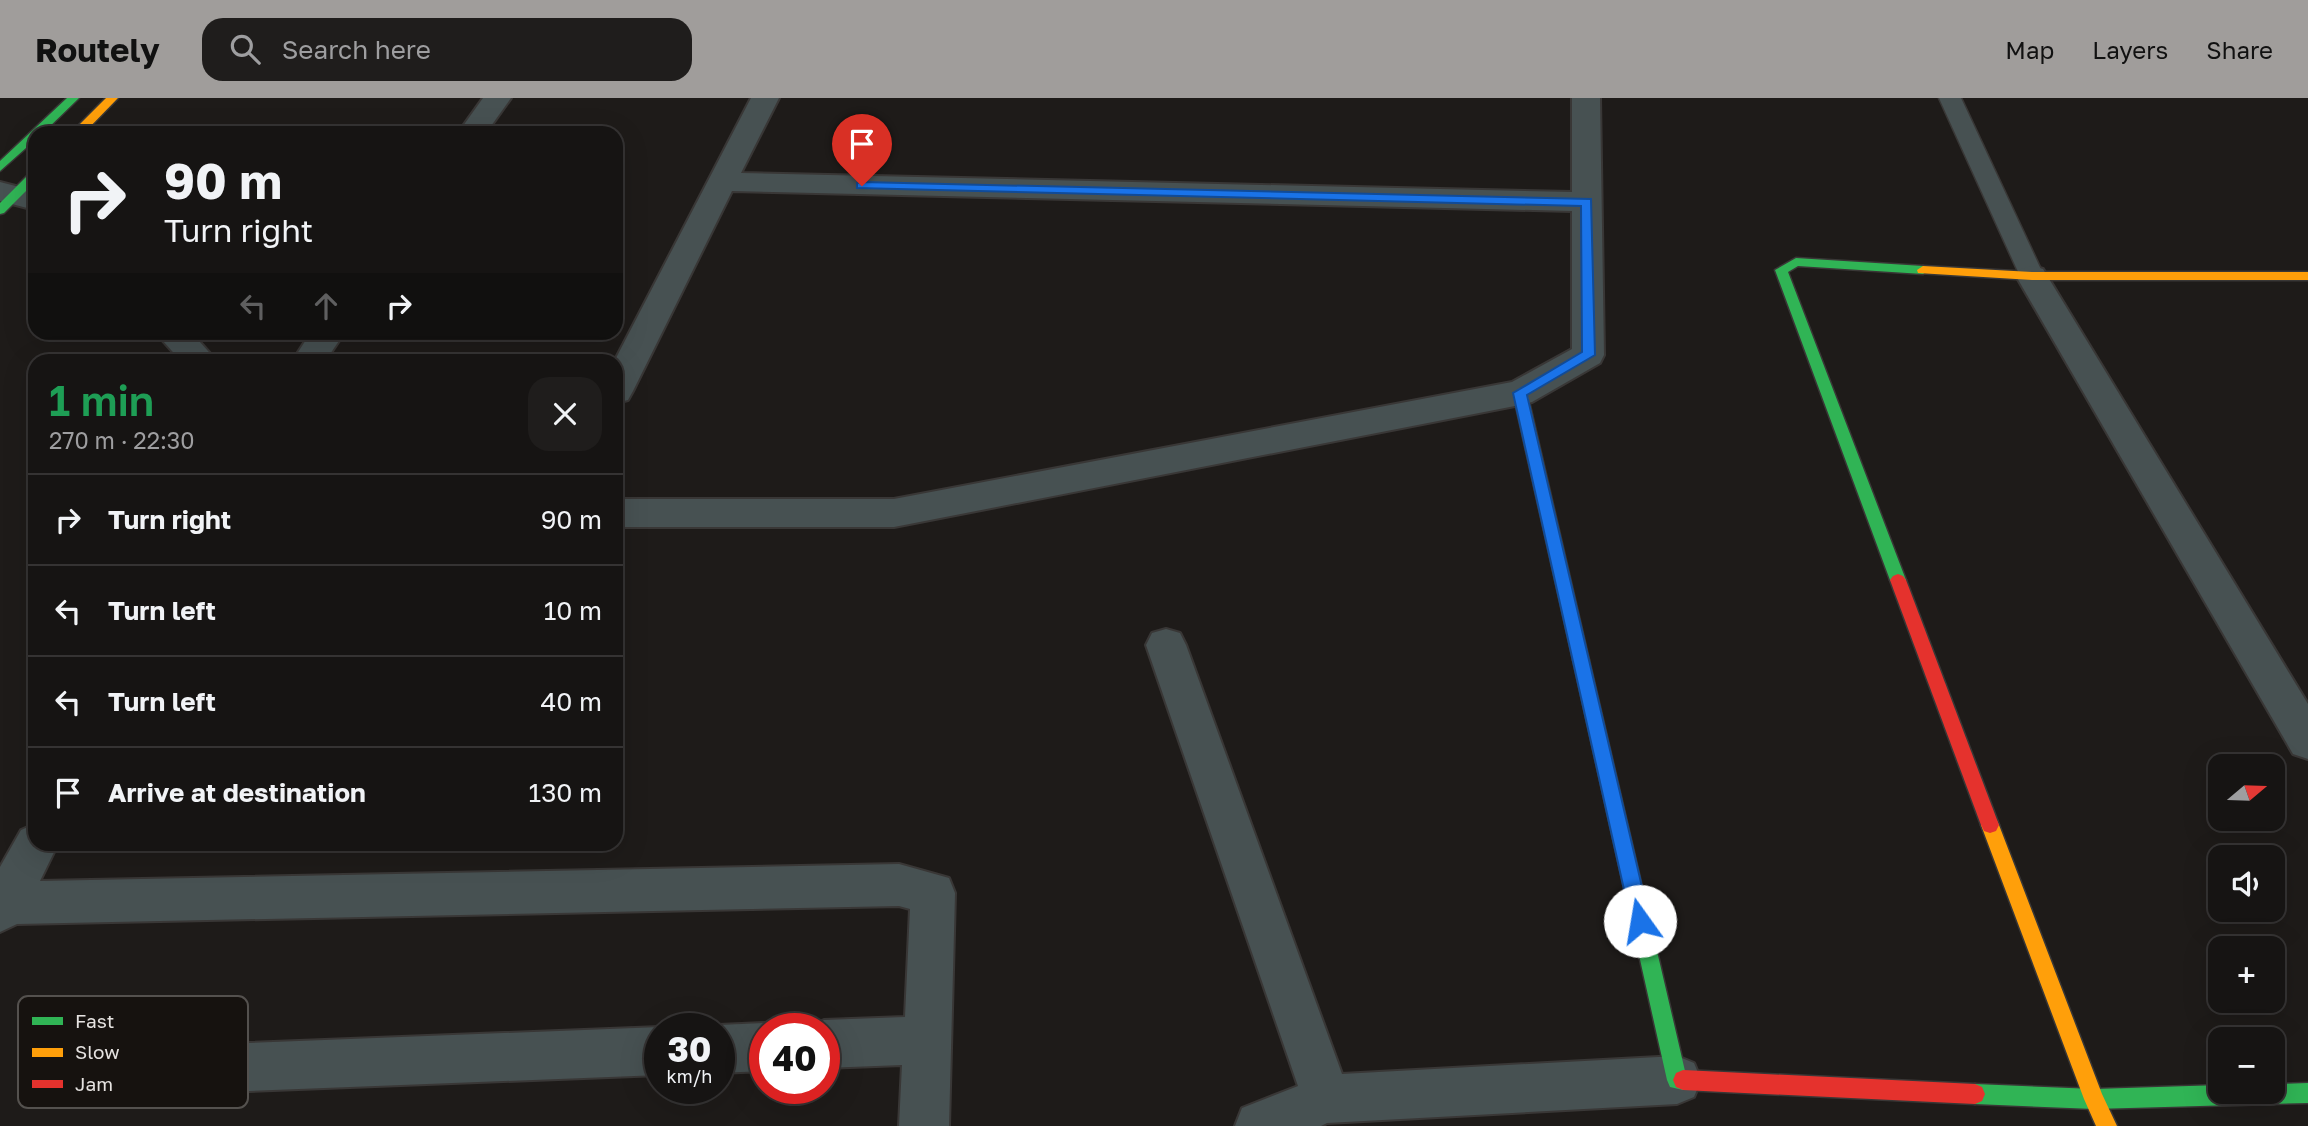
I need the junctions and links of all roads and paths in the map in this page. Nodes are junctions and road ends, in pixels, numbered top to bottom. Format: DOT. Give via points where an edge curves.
graph roads {
  1 [pos="73,98"];
  2 [pos="112,98"];
  3 [pos="497,98"];
  4 [pos="765,98"];
  5 [pos="1586,98"];
  6 [pos="1950,98"];
  7 [pos="43,126"];
  8 [pos="84,126"];
  9 [pos="477,126"];
  10 [pos="28,140"];
  11 [pos="0,167"];
  12 [pos="722,182"];
  13 [pos="1587,202"];
  14 [pos="2032,276"];
  15 [pos="2308,276"];
  16 [pos="179,340"];
  17 [pos="194,354"];
  18 [pos="623,377"];
  19 [pos="1520,393"];
  20 [pos="623,513"];
  21 [pos="1167,645"];
  22 [pos="2308,741"];
  23 [pos="32,851"];
  24 [pos="2,907"];
  25 [pos="927,1040"];
  26 [pos="840,1043"];
  27 [pos="644,1052"];
  28 [pos="248,1067"];
  29 [pos="1676,1080"];
  30 [pos="2308,1093"];
  31 [pos="1327,1099"];
  32 [pos="2094,1099"];
  33 [pos="924,1126"];
  34 [pos="1260,1126"];
  35 [pos="2107,1126"];
  1 -- 7 [label="street"];
  2 -- 8 [label="street"];
  3 -- 9 [label="street"];
  4 -- 12 [label="street"];
  5 -- 13 [label="street"];
  6 -- 14 [label="lane"];
  10 -- 11 [label="street"];
  12 -- 13 [label="street"];
  12 -- 18 [label="street"];
  13 -- 19 [label="street" via="1588,355"];
  14 -- 15 [label="street"];
  14 -- 22 [label="street"];
  14 -- 32 [label="street" via="1796,262 1780,270"];
  16 -- 17 [label="street"];
  19 -- 20 [label="street" via="894,513"];
  19 -- 29 [label="street"];
  21 -- 31 [label="street"];
  23 -- 24 [label="street"];
  24 -- 25 [label="street" via="899,885 933,893"];
  25 -- 26 [label="street"];
  25 -- 33 [label="street"];
  27 -- 28 [label="street"];
  29 -- 31 [label="street"];
  29 -- 32 [label="street"];
  30 -- 32 [label="street"];
  31 -- 34 [label="street"];
  32 -- 35 [label="street"];
}
